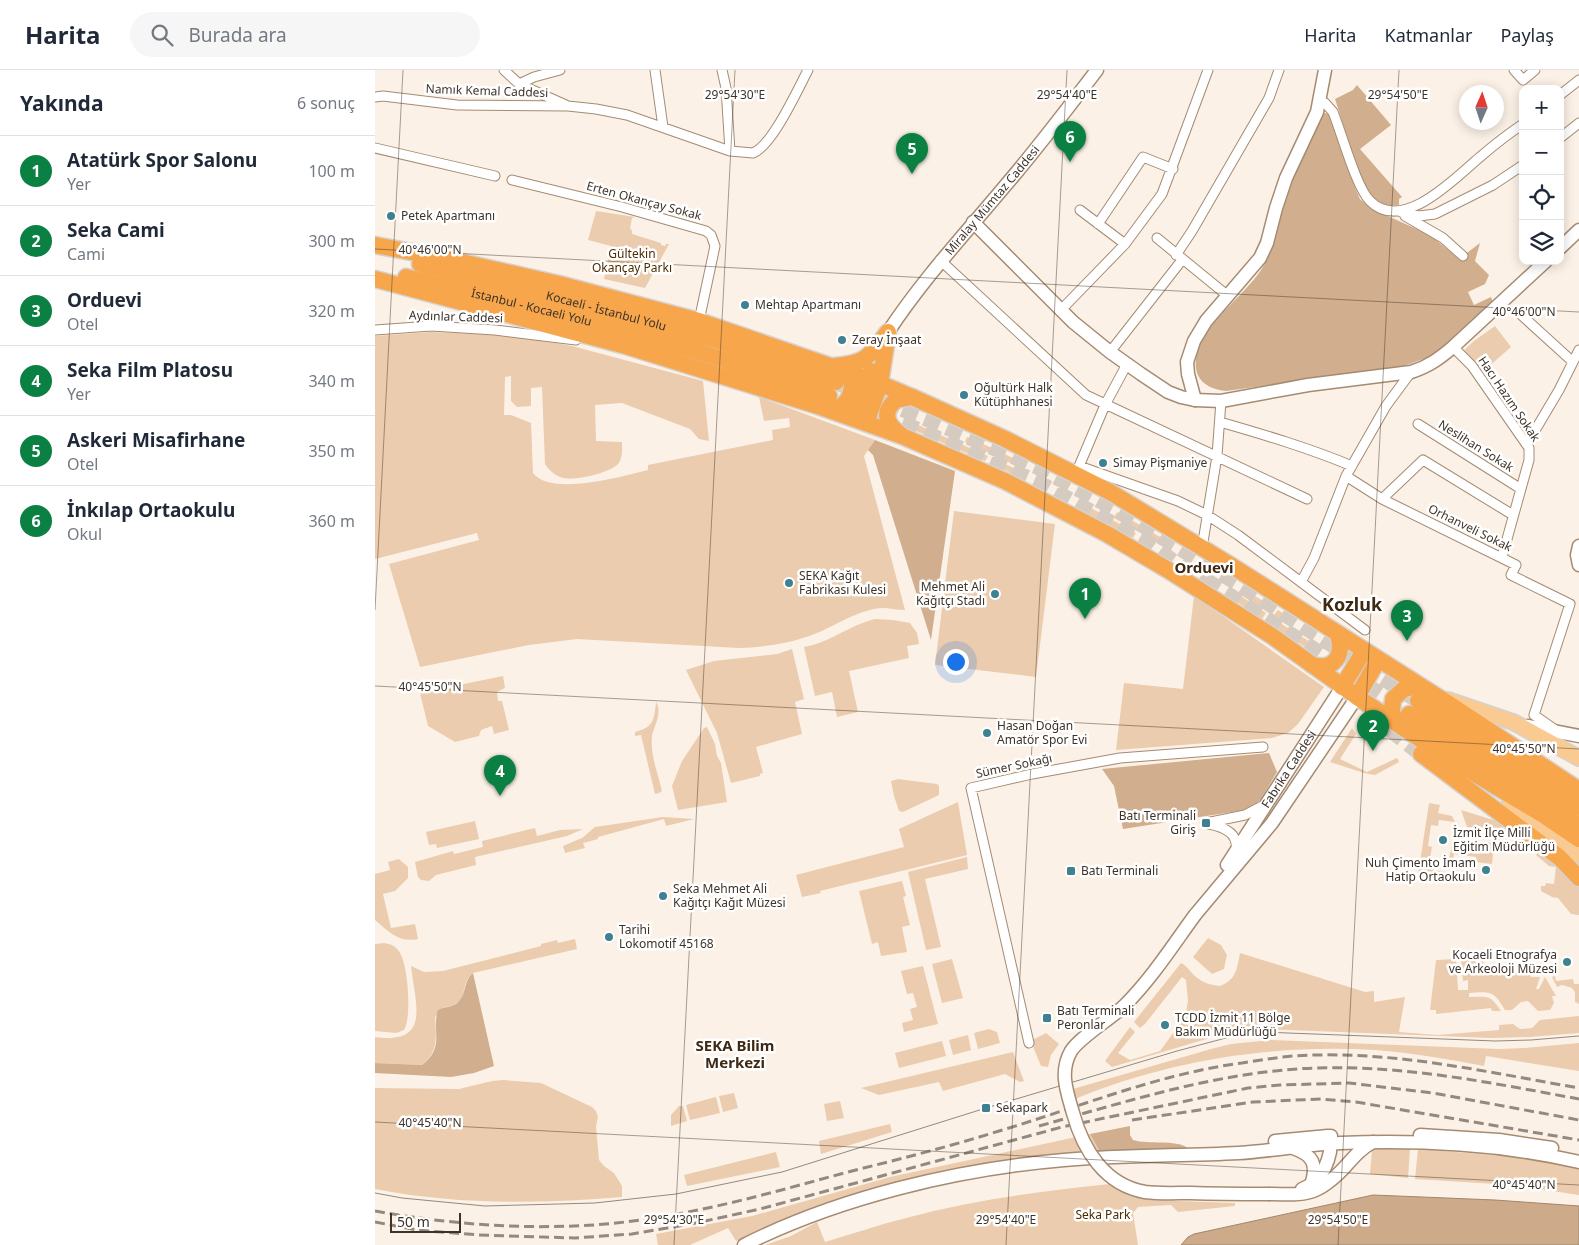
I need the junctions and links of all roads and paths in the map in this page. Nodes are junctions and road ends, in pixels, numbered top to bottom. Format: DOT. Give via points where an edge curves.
graph roads {
  1 [pos="503,70"];
  2 [pos="514,70"];
  3 [pos="560,70"];
  4 [pos="655,70"];
  5 [pos="722,70"];
  6 [pos="808,70"];
  7 [pos="1097,70"];
  8 [pos="1208,70"];
  9 [pos="1279,70"];
  10 [pos="1325,70"];
  11 [pos="1513,70"];
  12 [pos="1535,70"];
  13 [pos="1579,80"];
  14 [pos="517,82"];
  15 [pos="1564,92"];
  16 [pos="375,97"];
  17 [pos="1319,102"];
  18 [pos="568,106"];
  19 [pos="1579,123"];
  20 [pos="663,127"];
  21 [pos="1519,127"];
  22 [pos="1564,135"];
  23 [pos="375,148"];
  24 [pos="730,151"];
  25 [pos="1519,167"];
  26 [pos="1173,169"];
  27 [pos="495,176"];
  28 [pos="512,180"];
  29 [pos="1080,210"];
  30 [pos="1399,212"];
  31 [pos="973,222"];
  32 [pos="1097,224"];
  33 [pos="1579,230"];
  34 [pos="1157,238"];
  35 [pos="1125,244"];
  36 [pos="1564,244"];
  37 [pos="375,245"];
  38 [pos="375,253"];
  39 [pos="1463,256"];
  40 [pos="1179,258"];
  41 [pos="940,260"];
  42 [pos="1542,265"];
  43 [pos="375,269"];
  44 [pos="375,279"];
  45 [pos="1228,296"];
  46 [pos="1060,311"];
  47 [pos="1517,312"];
  48 [pos="699,321"];
  49 [pos="375,330"];
  50 [pos="888,332"];
  51 [pos="626,346"];
  52 [pos="1453,348"];
  53 [pos="1579,350"];
  54 [pos="1110,352"];
  55 [pos="1573,362"];
  56 [pos="1127,364"];
  57 [pos="1411,372"];
  58 [pos="874,382"];
  59 [pos="834,385"];
  60 [pos="912,397"];
  61 [pos="1195,400"];
  62 [pos="1221,401"];
  63 [pos="1105,405"];
  64 [pos="860,420"];
  65 [pos="1220,422"];
  66 [pos="1418,424"];
  67 [pos="902,436"];
  68 [pos="1527,444"];
  69 [pos="1217,456"];
  70 [pos="1352,466"];
  71 [pos="1077,470"];
  72 [pos="1346,476"];
  73 [pos="1521,489"];
  74 [pos="1307,499"];
  75 [pos="1383,499"];
  76 [pos="1207,515"];
  77 [pos="1513,515"];
  78 [pos="1579,546"];
  79 [pos="1202,548"];
  80 [pos="1502,557"];
  81 [pos="1579,565"];
  82 [pos="1301,582"];
  83 [pos="1365,630"];
  84 [pos="1338,635"];
  85 [pos="1364,652"];
  86 [pos="1378,660"];
  87 [pos="1312,665"];
  88 [pos="1342,687"];
  89 [pos="1357,697"];
  90 [pos="1437,697"];
  91 [pos="1411,706"];
  92 [pos="1513,722"];
  93 [pos="1560,733"];
  94 [pos="1579,736"];
  95 [pos="1263,747"];
  96 [pos="1421,754"];
  97 [pos="1579,758"];
  98 [pos="1450,759"];
  99 [pos="1579,790"];
  100 [pos="1266,803"];
  101 [pos="1579,807"];
  102 [pos="1579,825"];
  103 [pos="1579,839"];
  104 [pos="1235,853"];
  105 [pos="1579,855"];
  106 [pos="1579,878"];
  107 [pos="1195,915"];
  108 [pos="1029,1043"];
  109 [pos="1336,1139"];
  110 [pos="1373,1142"];
  111 [pos="1293,1148"];
  112 [pos="1189,1154"];
  113 [pos="1579,1154"];
  114 [pos="1579,1162"];
  115 [pos="1339,1173"];
  116 [pos="1311,1185"];
  117 [pos="1270,1194"];
  118 [pos="744,1245"];
  1 -- 14 [label="street"];
  2 -- 14 [label="street"];
  3 -- 14 [label="street"];
  4 -- 20 [label="street"];
  5 -- 24 [label="street"];
  6 -- 24 [label="street" via="777,127 760,148 753,154"];
  7 -- 31 [label="main road, Miralay Mümtaz Caddesi"];
  8 -- 26 [label="street"];
  9 -- 40 [label="street" via="1269,98"];
  10 -- 17 [label="main road"];
  11 -- 12 [label="street" via="1523,80"];
  13 -- 15 [label="street"];
  14 -- 18 [label="street"];
  16 -- 18 [label="street, Namık Kemal Caddesi" via="457,105"];
  17 -- 30 [label="street" via="1325,103 1333,112 1365,195 1377,206"];
  17 -- 45 [label="main road" via="1286,178 1264,250"];
  18 -- 20 [label="street" via="627,115"];
  19 -- 22 [label="street"];
  20 -- 24 [label="street"];
  21 -- 30 [label="street" via="1426,201"];
  23 -- 27 [label="street"];
  25 -- 30 [label="street" via="1435,214 1419,216"];
  26 -- 32 [label="street" via="1143,157"];
  26 -- 35 [label="street" via="1157,203"];
  28 -- 48 [label="street, Erten Okançay Sokak" via="706,231 715,246"];
  29 -- 32 [label="street"];
  30 -- 39 [label="street" via="1443,238"];
  31 -- 41 [label="main road, Miralay Mümtaz Caddesi"];
  31 -- 46 [label="main road"];
  32 -- 35 [label="street"];
  33 -- 36 [label="main road"];
  34 -- 40 [label="street"];
  35 -- 46 [label="street"];
  37 -- 48 [label="highway" via="559,284"];
  38 -- 59 [label="highway, Kocaeli - İstanbul Yolu" via="706,338"];
  40 -- 45 [label="street"];
  40 -- 54 [label="street"];
  41 -- 50 [label="main road, Miralay Mümtaz Caddesi"];
  41 -- 63 [label="street" via="1086,395"];
  42 -- 52 [label="main road"];
  43 -- 59 [label="highway, İstanbul - Kocaeli Yolu" via="668,343 744,366"];
  44 -- 51 [label="highway"];
  45 -- 61 [label="main road" via="1199,331 1189,354 1188,374"];
  46 -- 54 [label="main road"];
  47 -- 55 [label="street"];
  48 -- 59 [label="highway"];
  49 -- 51 [label="street, Aydınlar Caddesi" via="431,326 495,330"];
  50 -- 58 [label="highway"];
  50 -- 59 [label="highway" via="870,356 845,365"];
  51 -- 59 [label="highway"];
  52 -- 57 [label="main road" via="1438,360"];
  52 -- 68 [label="street, Hacı Hazım Sokak" via="1472,366"];
  53 -- 55 [label="street"];
  54 -- 56 [label="main road"];
  55 -- 68 [label="street"];
  56 -- 61 [label="main road" via="1168,392"];
  56 -- 63 [label="street"];
  57 -- 62 [label="main road" via="1308,385"];
  57 -- 70 [label="street" via="1386,406"];
  58 -- 59 [label="highway"];
  58 -- 60 [label="highway"];
  58 -- 64 [label="highway"];
  59 -- 64 [label="highway"];
  60 -- 67 [label="highway" via="896,400 888,410 888,423"];
  60 -- 71 [label="highway"];
  61 -- 62 [label="main road"];
  62 -- 65 [label="street"];
  63 -- 69 [label="street"];
  63 -- 71 [label="street"];
  64 -- 67 [label="highway"];
  65 -- 69 [label="street"];
  65 -- 70 [label="street"];
  66 -- 73 [label="street, Neslihan Sokak"];
  67 -- 87 [label="highway" via="1005,481 1107,534 1168,570"];
  68 -- 73 [label="street, Hacı Hazım Sokak" via="1530,454"];
  69 -- 74 [label="street"];
  69 -- 76 [label="street"];
  70 -- 72 [label="street"];
  71 -- 76 [label="street" via="1178,501"];
  71 -- 79 [label="highway"];
  72 -- 75 [label="street, Orhanveli Sokak"];
  72 -- 82 [label="street" via="1314,558"];
  73 -- 77 [label="street, Hacı Hazım Sokak"];
  75 -- 77 [label="street" via="1423,460"];
  75 -- 80 [label="street, Orhanveli Sokak"];
  76 -- 79 [label="street"];
  76 -- 82 [label="street"];
  77 -- 80 [label="street, Hacı Hazım Sokak"];
  78 -- 81 [label="main road"];
  79 -- 84 [label="highway"];
  80 -- 93 [label="street, Orhanveli Sokak" via="1516,565 1511,575 1570,604 1534,715"];
  82 -- 83 [label="street"];
  84 -- 85 [label="highway"];
  84 -- 87 [label="highway" via="1341,646 1335,661 1323,666"];
  85 -- 86 [label="highway"];
  85 -- 88 [label="highway"];
  86 -- 89 [label="highway"];
  86 -- 91 [label="highway"];
  87 -- 88 [label="highway"];
  88 -- 89 [label="highway"];
  88 -- 100 [label="main road, Fabrika Caddesi"];
  89 -- 91 [label="highway"];
  89 -- 107 [label="main road" via="1272,823"];
  90 -- 91 [label="highway"];
  90 -- 92 [label="main road"];
  90 -- 99 [label="highway"];
  91 -- 98 [label="highway"];
  91 -- 101 [label="highway"];
  91 -- 102 [label="highway"];
  92 -- 93 [label="main road"];
  92 -- 97 [label="main road"];
  93 -- 94 [label="main road"];
  95 -- 108 [label="street, Sümer Sokağı" via="1120,758 971,788"];
  96 -- 106 [label="highway" via="1559,858"];
  98 -- 103 [label="highway"];
  98 -- 105 [label="main road"];
  100 -- 104 [label="main road, Fabrika Caddesi"];
  100 -- 104 [label="street" via="1245,815 1206,823 1222,827 1232,834 1237,844"];
  104 -- 107 [label="main road, Fabrika Caddesi"];
  107 -- 117 [label="main road, bridge" via="1127,1003 1072,1050 1065,1065 1064,1082 1088,1152 1119,1182 1133,1189 1155,1193"];
  109 -- 110 [label="main road"];
  109 -- 111 [label="main road"];
  109 -- 112 [label="main road" via="1252,1144"];
  109 -- 113 [label="main road" via="1452,1136 1522,1142"];
  109 -- 115 [label="main road" via="1342,1158"];
  109 -- 116 [label="main road" via="1323,1172"];
  110 -- 114 [label="main road" via="1469,1146"];
  110 -- 115 [label="main road" via="1357,1152"];
  111 -- 112 [label="main road"];
  111 -- 116 [label="main road" via="1302,1151 1312,1161"];
  112 -- 118 [label="main road" via="1061,1160 963,1173 819,1213"];
  115 -- 117 [label="main road" via="1322,1188 1308,1193"];
  116 -- 117 [label="main road"];
}
